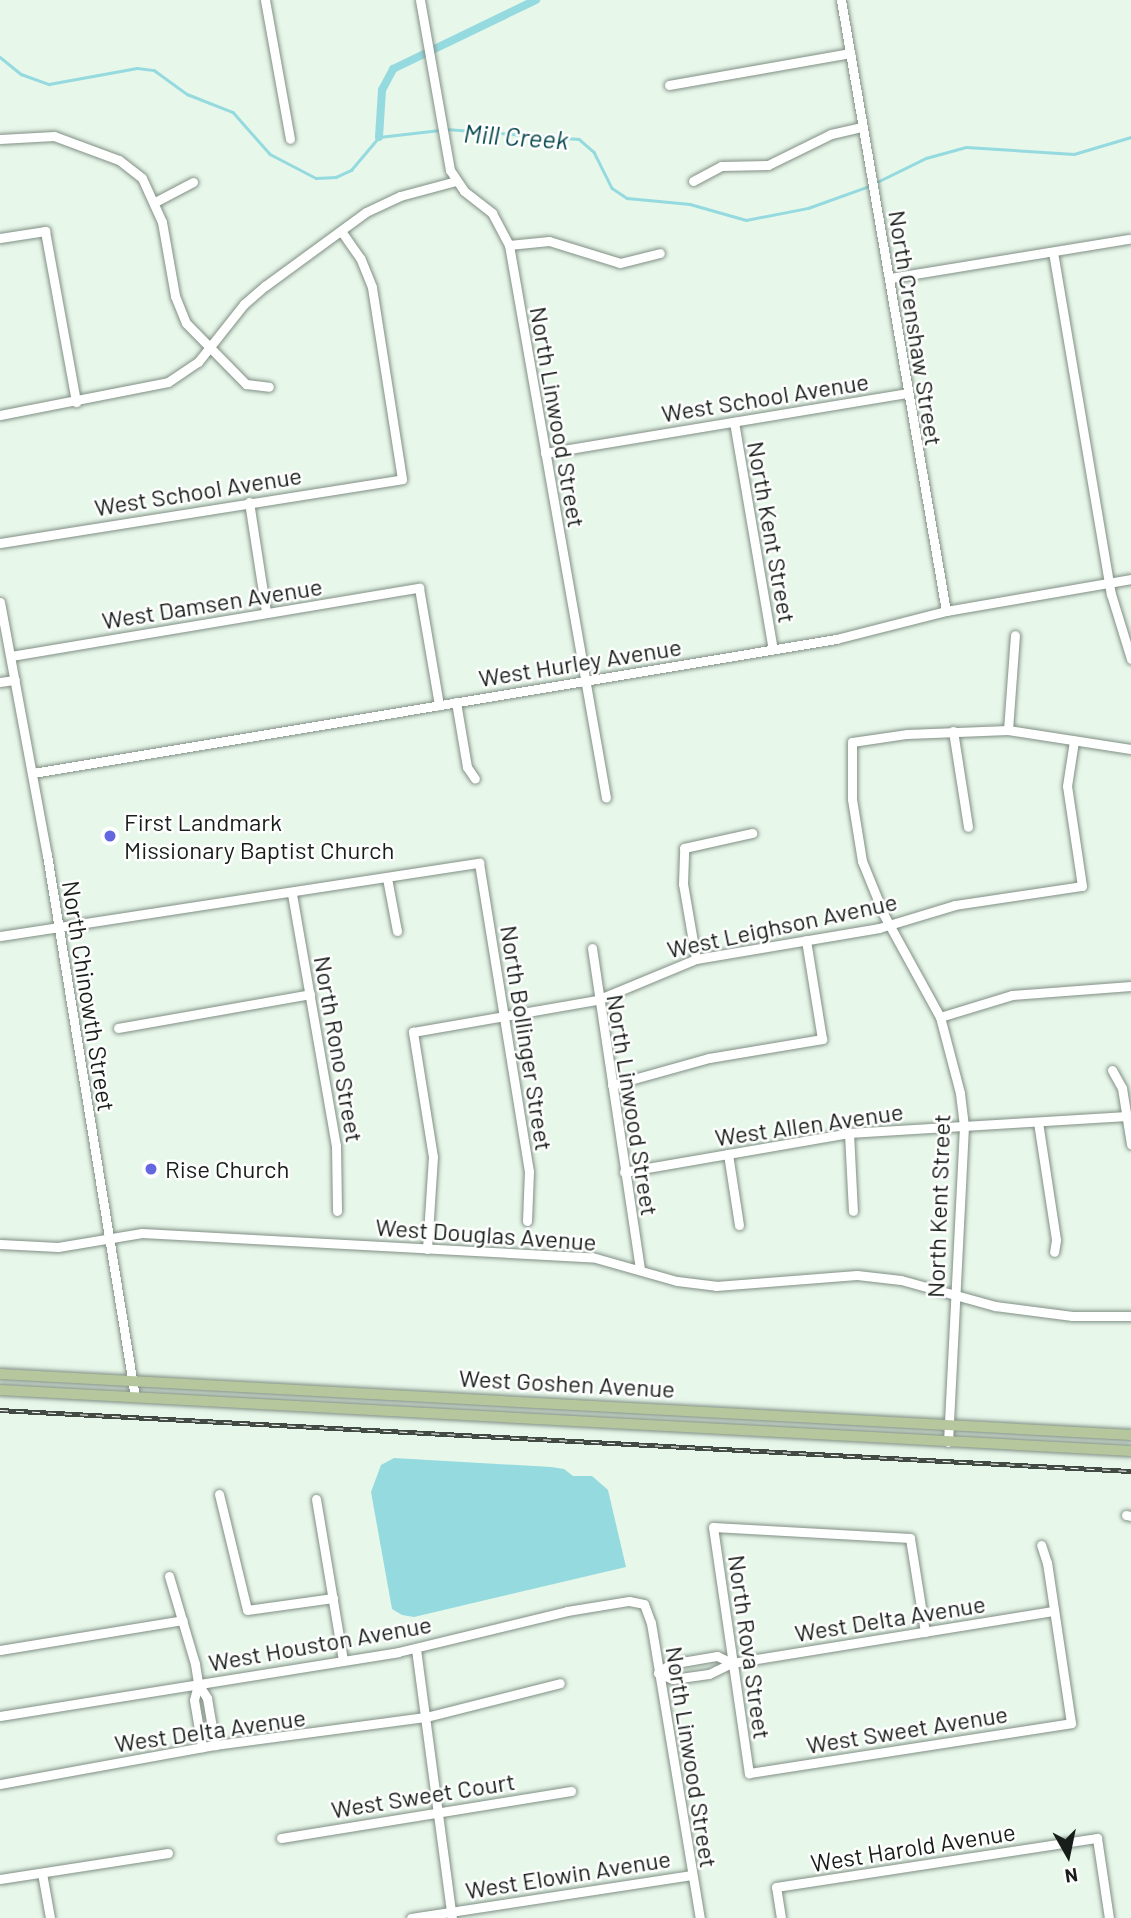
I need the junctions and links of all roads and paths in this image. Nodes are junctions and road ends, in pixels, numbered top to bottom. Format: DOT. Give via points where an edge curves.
graph roads {
  1 [pos="265,0"];
  2 [pos="420,0"];
  3 [pos="841,0"];
  4 [pos="850,52"];
  5 [pos="669,85"];
  6 [pos="863,127"];
  7 [pos="0,139"];
  8 [pos="290,139"];
  9 [pos="456,181"];
  10 [pos="694,181"];
  11 [pos="193,182"];
  12 [pos="155,202"];
  13 [pos="341,231"];
  14 [pos="0,238"];
  15 [pos="1129,239"];
  16 [pos="509,245"];
  17 [pos="1053,252"];
  18 [pos="660,253"];
  19 [pos="890,278"];
  20 [pos="211,348"];
  21 [pos="269,387"];
  22 [pos="908,393"];
  23 [pos="76,402"];
  24 [pos="0,415"];
  25 [pos="734,422"];
  26 [pos="545,453"];
  27 [pos="248,502"];
  28 [pos="0,543"];
  29 [pos="1131,579"];
  30 [pos="1109,583"];
  31 [pos="0,602"];
  32 [pos="946,611"];
  33 [pos="266,612"];
  34 [pos="1014,635"];
  35 [pos="773,649"];
  36 [pos="11,656"];
  37 [pos="1131,659"];
  38 [pos="15,680"];
  39 [pos="584,681"];
  40 [pos="0,682"];
  41 [pos="456,702"];
  42 [pos="439,705"];
  43 [pos="1008,730"];
  44 [pos="954,731"];
  45 [pos="1074,741"];
  46 [pos="1131,750"];
  47 [pos="33,773"];
  48 [pos="475,779"];
  49 [pos="606,798"];
  50 [pos="968,827"];
  51 [pos="752,833"];
  52 [pos="387,878"];
  53 [pos="292,894"];
  54 [pos="891,925"];
  55 [pos="58,927"];
  56 [pos="397,931"];
  57 [pos="0,936"];
  58 [pos="806,940"];
  59 [pos="592,948"];
  60 [pos="696,958"];
  61 [pos="1131,986"];
  62 [pos="310,994"];
  63 [pos="597,1000"];
  64 [pos="504,1016"];
  65 [pos="940,1017"];
  66 [pos="118,1028"];
  67 [pos="1112,1070"];
  68 [pos="612,1085"];
  69 [pos="1126,1116"];
  70 [pos="1038,1122"];
  71 [pos="964,1126"];
  72 [pos="849,1133"];
  73 [pos="1131,1144"];
  74 [pos="728,1154"];
  75 [pos="624,1172"];
  76 [pos="337,1211"];
  77 [pos="853,1211"];
  78 [pos="527,1220"];
  79 [pos="739,1225"];
  80 [pos="109,1238"];
  81 [pos="0,1244"];
  82 [pos="427,1249"];
  83 [pos="1054,1252"];
  84 [pos="640,1268"];
  85 [pos="955,1295"];
  86 [pos="1131,1316"];
  87 [pos="0,1374"];
  88 [pos="135,1381"];
  89 [pos="0,1390"];
  90 [pos="135,1397"];
  91 [pos="508,1401"];
  92 [pos="413,1412"];
  93 [pos="948,1425"];
  94 [pos="1131,1435"];
  95 [pos="948,1442"];
  96 [pos="1131,1451"];
  97 [pos="219,1494"];
  98 [pos="316,1499"];
  99 [pos="1041,1545"];
  100 [pos="169,1576"];
  101 [pos="333,1598"];
  102 [pos="644,1604"];
  103 [pos="1053,1611"];
  104 [pos="183,1620"];
  105 [pos="925,1632"];
  106 [pos="416,1648"];
  107 [pos="0,1650"];
  108 [pos="695,1660"];
  109 [pos="343,1661"];
  110 [pos="732,1663"];
  111 [pos="658,1673"];
  112 [pos="698,1675"];
  113 [pos="560,1683"];
  114 [pos="198,1684"];
  115 [pos="0,1716"];
  116 [pos="426,1717"];
  117 [pos="215,1745"];
  118 [pos="202,1747"];
  119 [pos="750,1773"];
  120 [pos="0,1784"];
  121 [pos="571,1791"];
  122 [pos="439,1812"];
  123 [pos="281,1838"];
  124 [pos="168,1853"];
  125 [pos="42,1873"];
  126 [pos="692,1875"];
  127 [pos="0,1879"];
  128 [pos="451,1915"];
  129 [pos="50,1918"];
  130 [pos="411,1918"];
  131 [pos="700,1918"];
  132 [pos="781,1918"];
  133 [pos="1109,1918"];
  1 -- 8 [label="street"];
  2 -- 9 [label="street"];
  3 -- 4 [label="street, North Crenshaw Street"];
  4 -- 5 [label="street"];
  4 -- 6 [label="street, North Crenshaw Street"];
  6 -- 10 [label="street" via="831,134 768,164 721,166"];
  6 -- 19 [label="street, North Crenshaw Street"];
  7 -- 12 [label="street" via="54,136 93,148 142,178"];
  9 -- 13 [label="street" via="384,201"];
  9 -- 16 [label="street, North Linwood Street" via="492,213"];
  11 -- 12 [label="street"];
  12 -- 20 [label="street" via="180,312"];
  13 -- 20 [label="street" via="244,304"];
  13 -- 27 [label="street, West School Avenue" via="360,258 372,287 402,479"];
  14 -- 23 [label="street" via="45,230"];
  15 -- 17 [label="street"];
  16 -- 18 [label="street" via="549,241 620,262"];
  16 -- 26 [label="street, North Linwood Street"];
  17 -- 19 [label="street"];
  17 -- 30 [label="street"];
  19 -- 22 [label="street, North Crenshaw Street"];
  20 -- 21 [label="street" via="246,384"];
  20 -- 23 [label="street" via="168,382"];
  22 -- 25 [label="street, West School Avenue"];
  22 -- 32 [label="street, North Crenshaw Street"];
  23 -- 24 [label="street"];
  25 -- 26 [label="street, West School Avenue"];
  25 -- 35 [label="street, North Kent Street"];
  26 -- 39 [label="street, North Linwood Street"];
  27 -- 28 [label="street, West School Avenue"];
  27 -- 33 [label="street"];
  29 -- 30 [label="street, West Hurley Avenue"];
  30 -- 32 [label="street, West Hurley Avenue"];
  30 -- 37 [label="street"];
  31 -- 36 [label="street, North Chinowth Street"];
  32 -- 35 [label="street, West Hurley Avenue" via="869,632"];
  33 -- 36 [label="street, West Damsen Avenue"];
  33 -- 42 [label="street, West Damsen Avenue" via="419,588"];
  34 -- 43 [label="street"];
  35 -- 39 [label="street, West Hurley Avenue"];
  36 -- 38 [label="street, North Chinowth Street"];
  38 -- 40 [label="street"];
  38 -- 47 [label="street, North Chinowth Street"];
  39 -- 41 [label="street, West Hurley Avenue"];
  39 -- 49 [label="street"];
  41 -- 42 [label="street, West Hurley Avenue"];
  41 -- 48 [label="street" via="467,766"];
  42 -- 47 [label="street, West Hurley Avenue"];
  43 -- 44 [label="street"];
  43 -- 45 [label="street"];
  44 -- 50 [label="street"];
  44 -- 54 [label="street, North Kent Street" via="852,743 855,830 862,861"];
  45 -- 46 [label="street"];
  45 -- 54 [label="street, West Leighson Avenue" via="1067,786 1082,886 955,905"];
  47 -- 55 [label="street, North Chinowth Street"];
  51 -- 60 [label="street" via="690,845 681,853"];
  52 -- 53 [label="street"];
  52 -- 56 [label="street"];
  52 -- 64 [label="street, North Bollinger Street" via="479,863"];
  53 -- 55 [label="street"];
  53 -- 62 [label="street, North Rono Street"];
  54 -- 58 [label="street, West Leighson Avenue"];
  54 -- 65 [label="street, North Kent Street"];
  55 -- 57 [label="street"];
  55 -- 80 [label="street, North Chinowth Street"];
  58 -- 60 [label="street, West Leighson Avenue"];
  58 -- 68 [label="street" via="822,1039 709,1058"];
  59 -- 63 [label="street, North Linwood Street"];
  60 -- 63 [label="street, West Leighson Avenue"];
  61 -- 65 [label="street" via="1012,995"];
  62 -- 66 [label="street"];
  62 -- 76 [label="street, North Rono Street" via="337,1154"];
  63 -- 64 [label="street, West Leighson Avenue"];
  63 -- 68 [label="street, North Linwood Street"];
  64 -- 78 [label="street, North Bollinger Street" via="529,1171"];
  64 -- 82 [label="street, West Leighson Avenue" via="413,1032 433,1157"];
  65 -- 71 [label="street, North Kent Street" via="954,1063"];
  67 -- 69 [label="street" via="1122,1088"];
  68 -- 75 [label="street, North Linwood Street"];
  69 -- 70 [label="street, West Allen Avenue"];
  69 -- 73 [label="street"];
  70 -- 71 [label="street, West Allen Avenue"];
  70 -- 83 [label="street"];
  71 -- 72 [label="street, West Allen Avenue"];
  71 -- 85 [label="street, North Kent Street"];
  72 -- 74 [label="street, West Allen Avenue"];
  72 -- 77 [label="street"];
  74 -- 75 [label="street, West Allen Avenue"];
  74 -- 79 [label="street"];
  75 -- 84 [label="street, North Linwood Street"];
  80 -- 81 [label="street, West Douglas Avenue" via="58,1247"];
  80 -- 82 [label="street, West Douglas Avenue" via="142,1233"];
  80 -- 88 [label="street, North Chinowth Street"];
  82 -- 84 [label="street, West Douglas Avenue" via="592,1257"];
  84 -- 85 [label="street, West Douglas Avenue" via="677,1281 716,1286 857,1275 901,1280"];
  85 -- 86 [label="street, West Douglas Avenue" via="995,1306 1072,1316"];
  85 -- 93 [label="street, North Kent Street"];
  87 -- 88 [label="main road, West Goshen Avenue"];
  88 -- 90 [label="street, North Chinowth Street"];
  88 -- 91 [label="main road, West Goshen Avenue"];
  89 -- 90 [label="main road, West Goshen Avenue"];
  90 -- 92 [label="main road, West Goshen Avenue"];
  91 -- 92 [label="main road" via="484,1410 440,1407"];
  91 -- 93 [label="main road, West Goshen Avenue"];
  92 -- 95 [label="main road, West Goshen Avenue"];
  93 -- 94 [label="main road, West Goshen Avenue"];
  93 -- 95 [label="street, North Kent Street"];
  95 -- 96 [label="main road, West Goshen Avenue"];
  97 -- 101 [label="street" via="247,1610"];
  98 -- 101 [label="street"];
  99 -- 103 [label="street"];
  100 -- 104 [label="street"];
  101 -- 109 [label="street"];
  102 -- 106 [label="street, West Houston Avenue" via="629,1601 541,1615"];
  102 -- 111 [label="street, North Linwood Street"];
  103 -- 105 [label="street, West Delta Avenue"];
  103 -- 119 [label="street, West Sweet Avenue" via="1071,1723"];
  104 -- 107 [label="street"];
  104 -- 114 [label="street"];
  105 -- 110 [label="street, West Delta Avenue"];
  105 -- 110 [label="street, North Rova Street" via="911,1538 713,1527"];
  106 -- 109 [label="street, West Houston Avenue"];
  106 -- 116 [label="street"];
  108 -- 110 [label="street, West Delta Avenue" via="717,1656"];
  108 -- 111 [label="street, West Delta Avenue" via="670,1664"];
  108 -- 112 [label="street"];
  109 -- 114 [label="street, West Houston Avenue"];
  110 -- 112 [label="street, West Delta Avenue" via="720,1672"];
  110 -- 119 [label="street, North Rova Street"];
  111 -- 112 [label="street, West Delta Avenue" via="673,1679"];
  111 -- 126 [label="street, North Linwood Street"];
  113 -- 116 [label="street, West Delta Avenue"];
  114 -- 115 [label="street, West Houston Avenue"];
  114 -- 117 [label="street" via="207,1698"];
  114 -- 118 [label="street" via="194,1700"];
  116 -- 117 [label="street, West Delta Avenue" via="287,1739"];
  116 -- 122 [label="street"];
  117 -- 118 [label="street, West Delta Avenue"];
  118 -- 120 [label="street, West Delta Avenue"];
  121 -- 122 [label="street, West Sweet Court"];
  122 -- 123 [label="street, West Sweet Court"];
  122 -- 128 [label="street"];
  124 -- 125 [label="street"];
  125 -- 127 [label="street"];
  125 -- 129 [label="street"];
  126 -- 128 [label="street, West Elowin Avenue"];
  126 -- 131 [label="street, North Linwood Street"];
  128 -- 130 [label="street, West Elowin Avenue"];
  132 -- 133 [label="street, West Harold Avenue" via="776,1887 1097,1838"];
}
